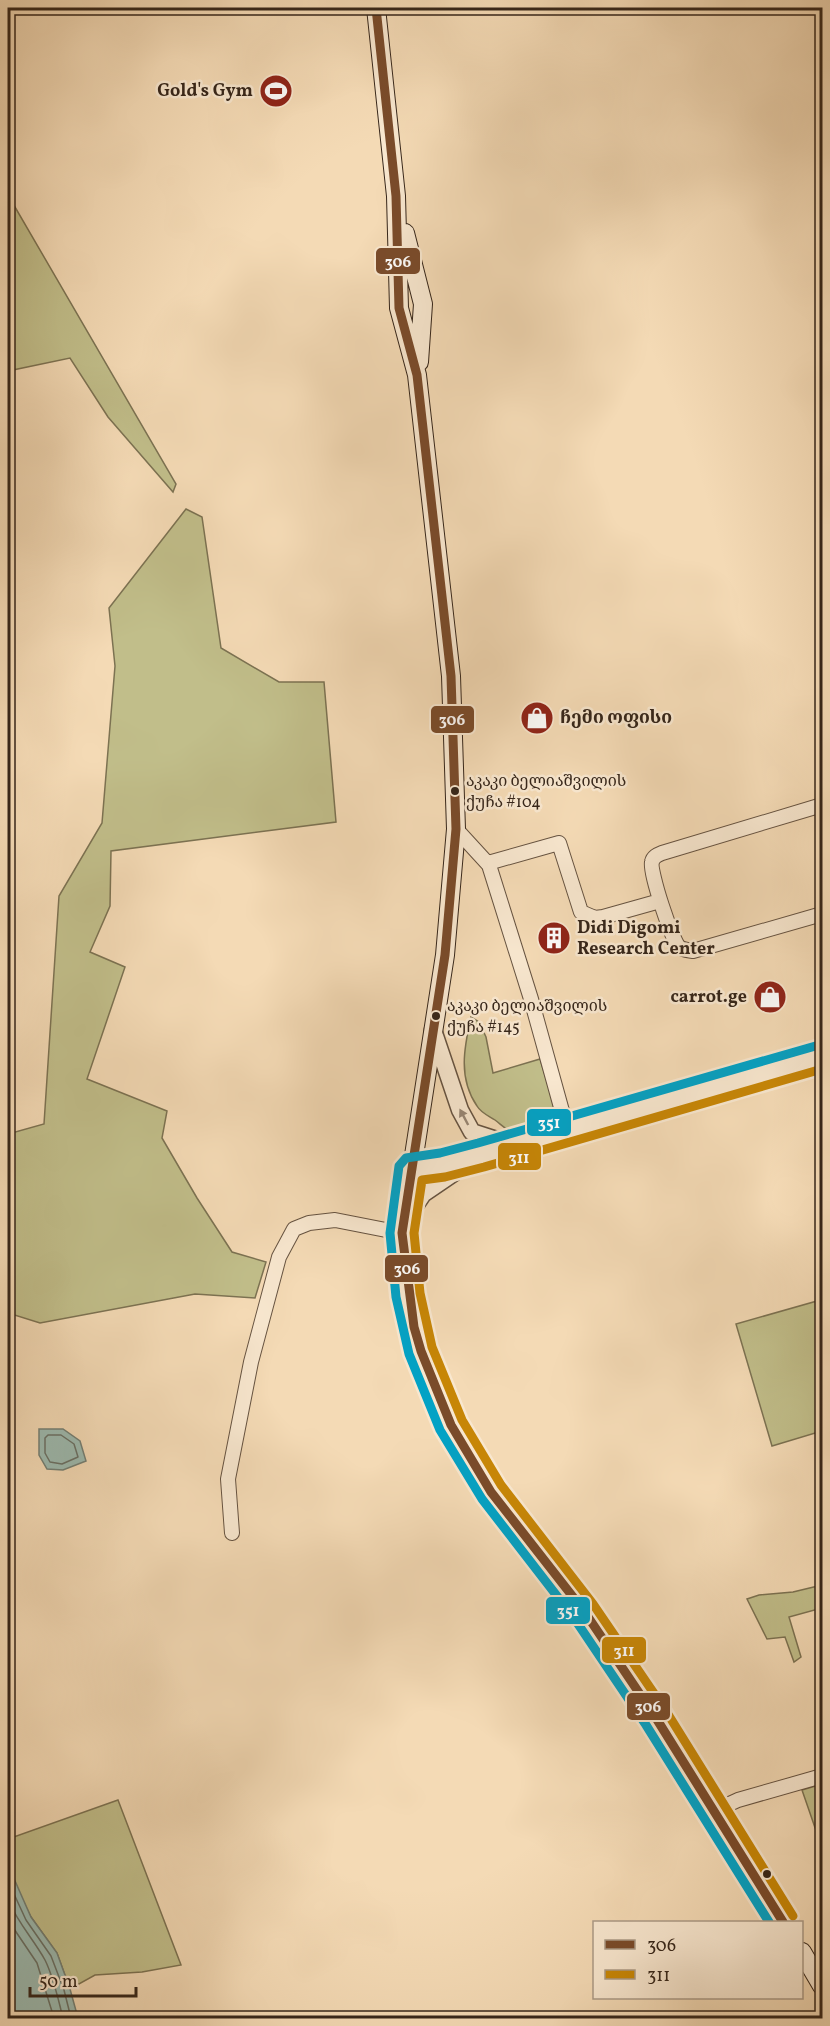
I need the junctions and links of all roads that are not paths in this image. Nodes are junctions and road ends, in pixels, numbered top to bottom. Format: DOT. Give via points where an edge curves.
graph roads {
  1 [pos="376,8"];
  2 [pos="396,196"];
  3 [pos="423,304"];
  4 [pos="399,308"];
  5 [pos="417,375"];
  6 [pos="822,805"];
  7 [pos="456,829"];
  8 [pos="488,863"];
  9 [pos="660,901"];
  10 [pos="822,914"];
  11 [pos="433,1030"];
  12 [pos="822,1058"];
  13 [pos="567,1130"];
  14 [pos="512,1145"];
  15 [pos="481,1155"];
  16 [pos="411,1169"];
  17 [pos="404,1222"];
  18 [pos="232,1533"];
  19 [pos="822,1776"];
  20 [pos="714,1811"];
  21 [pos="782,1921"];
  22 [pos="803,1955"];
  23 [pos="822,1986"];
  1 -- 2 [label="main road"];
  2 -- 3 [label="main road"];
  2 -- 4 [label="main road"];
  3 -- 4 [label="street"];
  3 -- 5 [label="main road"];
  4 -- 5 [label="main road"];
  5 -- 7 [label="main road" via="451,676"];
  6 -- 9 [label="street" via="657,855 651,865"];
  7 -- 8 [label="street"];
  7 -- 11 [label="main road" via="445,955"];
  8 -- 9 [label="street" via="559,843 580,912 596,918"];
  8 -- 13 [label="street"];
  9 -- 10 [label="street" via="677,945 693,951"];
  14 -- 11 [label="street, one-way" via="472,1132 460,1110"];
  11 -- 16 [label="main road"];
  12 -- 13 [label="street"];
  13 -- 14 [label="street"];
  14 -- 15 [label="street"];
  15 -- 16 [label="street"];
  15 -- 17 [label="street" via="423,1194"];
  16 -- 17 [label="main road"];
  17 -- 18 [label="street" via="386,1230 335,1220 294,1228 279,1257 251,1362 228,1479"];
  17 -- 20 [label="main road" via="402,1233 414,1327 451,1425 491,1492 584,1611"];
  19 -- 20 [label="street" via="738,1800"];
  20 -- 21 [label="main road"];
  22 -- 23 [label="main road"];
}
